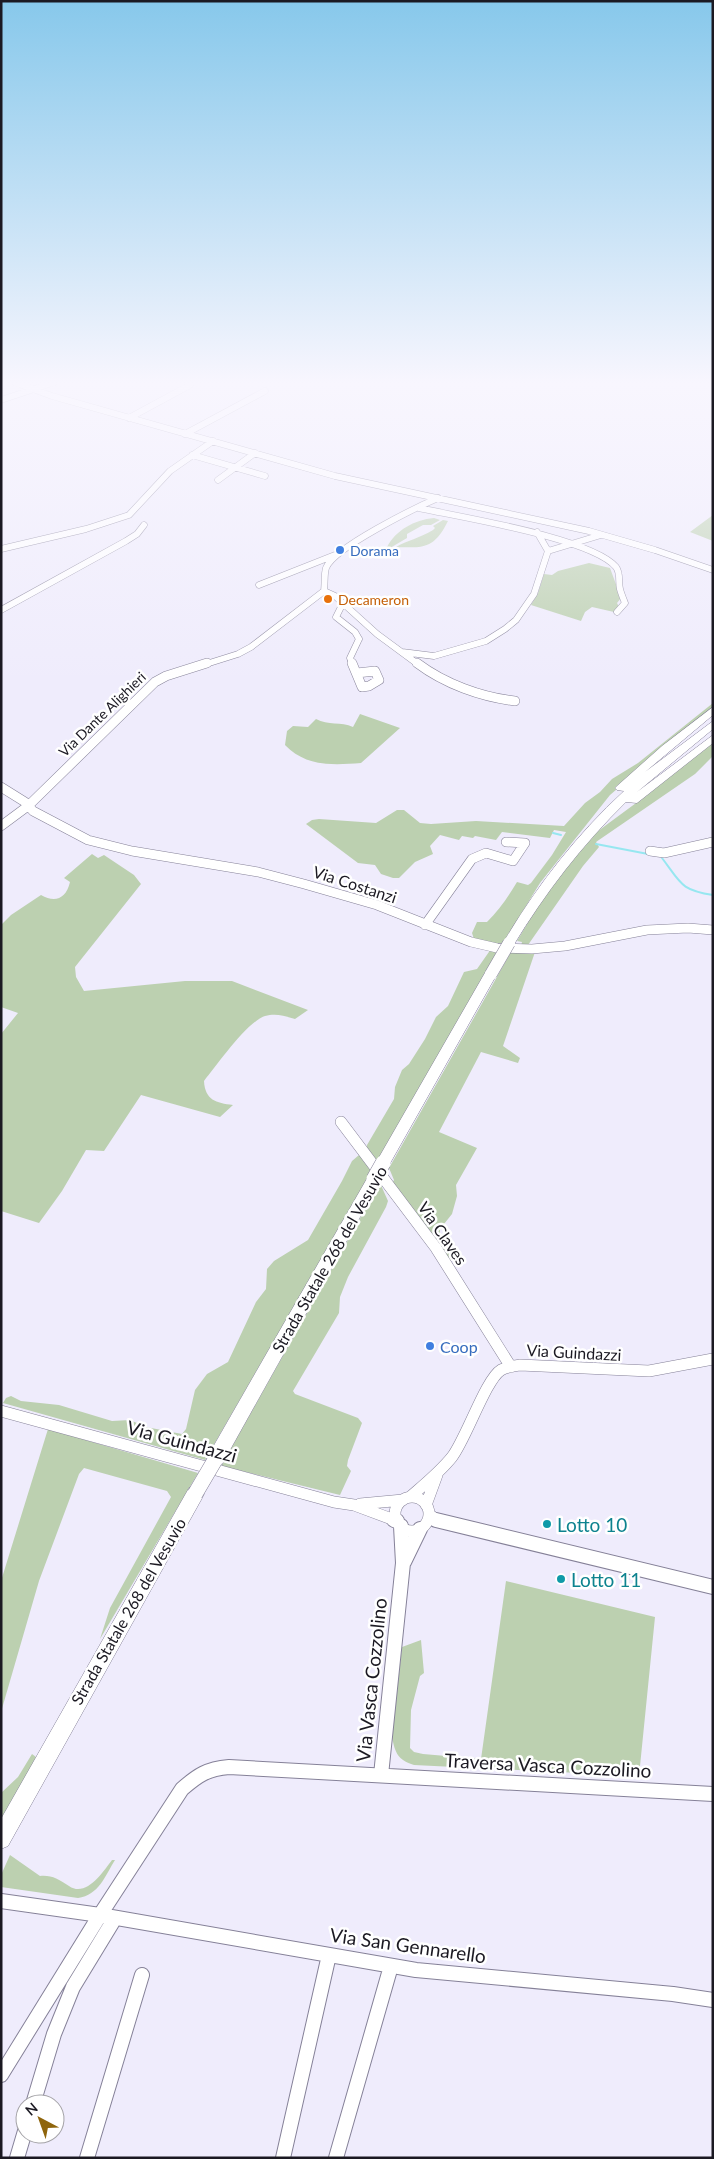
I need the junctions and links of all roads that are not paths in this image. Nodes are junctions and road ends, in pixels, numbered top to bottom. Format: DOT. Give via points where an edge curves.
graph roads {
  1 [pos="159,483"];
  2 [pos="366,483"];
  3 [pos="427,496"];
  4 [pos="438,498"];
  5 [pos="428,504"];
  6 [pos="417,507"];
  7 [pos="437,510"];
  8 [pos="529,518"];
  9 [pos="144,525"];
  10 [pos="602,534"];
  11 [pos="540,535"];
  12 [pos="573,544"];
  13 [pos="1,549"];
  14 [pos="548,551"];
  15 [pos="338,554"];
  16 [pos="713,570"];
  17 [pos="259,585"];
  18 [pos="324,591"];
  19 [pos="344,603"];
  20 [pos="1,610"];
  21 [pos="617,612"];
  22 [pos="356,614"];
  23 [pos="346,626"];
  24 [pos="368,637"];
  25 [pos="402,652"];
  26 [pos="434,656"];
  27 [pos="428,670"];
  28 [pos="356,673"];
  29 [pos="515,701"];
  30 [pos="713,710"];
  31 [pos="713,724"];
  32 [pos="713,738"];
  33 [pos="1,787"];
  34 [pos="28,806"];
  35 [pos="1,826"];
  36 [pos="593,827"];
  37 [pos="506,842"];
  38 [pos="713,842"];
  39 [pos="650,852"];
  40 [pos="425,925"];
  41 [pos="713,930"];
  42 [pos="341,1122"];
  43 [pos="713,1359"];
  44 [pos="511,1367"];
  45 [pos="1,1411"];
  46 [pos="437,1474"];
  47 [pos="406,1498"];
  48 [pos="354,1505"];
  49 [pos="428,1519"];
  50 [pos="399,1523"];
  51 [pos="404,1563"];
  52 [pos="713,1587"];
  53 [pos="381,1775"];
  54 [pos="713,1794"];
  55 [pos="1,1839"];
  56 [pos="1,1901"];
  57 [pos="108,1917"];
  58 [pos="329,1955"];
  59 [pos="391,1966"];
  60 [pos="142,1975"];
  61 [pos="713,2000"];
  62 [pos="1,2075"];
  63 [pos="36,2094"];
  64 [pos="21,2144"];
  65 [pos="17,2158"];
  66 [pos="87,2158"];
  67 [pos="282,2158"];
  68 [pos="336,2158"];
  1 -- 13 [label="street" via="129,516"];
  2 -- 3 [label="street"];
  3 -- 4 [label="street"];
  3 -- 6 [label="street"];
  4 -- 5 [label="street"];
  4 -- 8 [label="street"];
  5 -- 6 [label="street"];
  5 -- 7 [label="street"];
  6 -- 7 [label="street"];
  6 -- 15 [label="street"];
  7 -- 11 [label="street"];
  8 -- 10 [label="street"];
  8 -- 11 [label="street"];
  9 -- 20 [label="street" via="126,541"];
  10 -- 12 [label="street"];
  10 -- 16 [label="street"];
  11 -- 12 [label="street"];
  11 -- 14 [label="street"];
  12 -- 14 [label="street"];
  12 -- 21 [label="street" via="597,552 616,567 624,603"];
  14 -- 26 [label="street" via="534,594 516,620 486,641"];
  15 -- 17 [label="street"];
  15 -- 18 [label="street" via="326,567"];
  18 -- 19 [label="street"];
  18 -- 34 [label="street, Via Dante Alighieri" via="251,647 155,682"];
  19 -- 22 [label="street"];
  19 -- 23 [label="street" via="336,617"];
  22 -- 23 [label="street"];
  22 -- 24 [label="street"];
  23 -- 24 [label="street"];
  24 -- 25 [label="street"];
  24 -- 28 [label="street" via="350,658"];
  25 -- 26 [label="street"];
  25 -- 27 [label="street"];
  26 -- 27 [label="street"];
  27 -- 29 [label="street" via="438,678 464,688"];
  30 -- 36 [label="highway" via="624,784"];
  31 -- 36 [label="highway, Strada Statale 268 del Vesuvio" via="639,784"];
  32 -- 36 [label="highway"];
  33 -- 34 [label="street, Via Costanzi"];
  34 -- 35 [label="street, Via Dante Alighieri"];
  34 -- 40 [label="street, Via Costanzi" via="64,830 88,840 295,881 377,905"];
  36 -- 55 [label="highway, Strada Statale 268 del Vesuvio, bridge" via="539,893 508,943"];
  37 -- 40 [label="street" via="525,843 513,861 486,853 472,859"];
  38 -- 39 [label="street" via="664,854"];
  40 -- 41 [label="street, Via Costanzi" via="496,948 532,950 647,930"];
  42 -- 44 [label="street, Via Claves" via="436,1248"];
  43 -- 44 [label="street, Via Guindazzi" via="649,1371"];
  44 -- 46 [label="street, Via Guindazzi" via="501,1370 492,1381 460,1445"];
  45 -- 48 [label="street, Via Guindazzi" via="325,1500"];
  46 -- 47 [label="street, Via Guindazzi"];
  46 -- 49 [label="street, Via Vasca Cozzolino"];
  47 -- 48 [label="street, Via Guindazzi"];
  47 -- 49 [label="street" via="419,1499"];
  47 -- 50 [label="street" via="396,1509"];
  48 -- 50 [label="street, Via Guindazzi"];
  49 -- 50 [label="street" via="413,1530"];
  49 -- 51 [label="street, Via Vasca Cozzolino"];
  49 -- 52 [label="street"];
  50 -- 51 [label="street, Via Vasca Cozzolino"];
  51 -- 53 [label="street, Via Vasca Cozzolino"];
  53 -- 54 [label="street, Traversa Vasca Cozzolino"];
  53 -- 57 [label="street, Via Vasca Cozzolino" via="229,1767 199,1774 182,1789"];
  56 -- 57 [label="street, Via San Gennarello"];
  57 -- 58 [label="street, Via San Gennarello"];
  57 -- 62 [label="street"];
  57 -- 63 [label="street" via="73,1986"];
  58 -- 59 [label="street, Via San Gennarello"];
  58 -- 67 [label="street"];
  59 -- 61 [label="street, Via San Gennarello"];
  59 -- 68 [label="street"];
  60 -- 66 [label="street"];
  64 -- 65 [label="street"];
}
